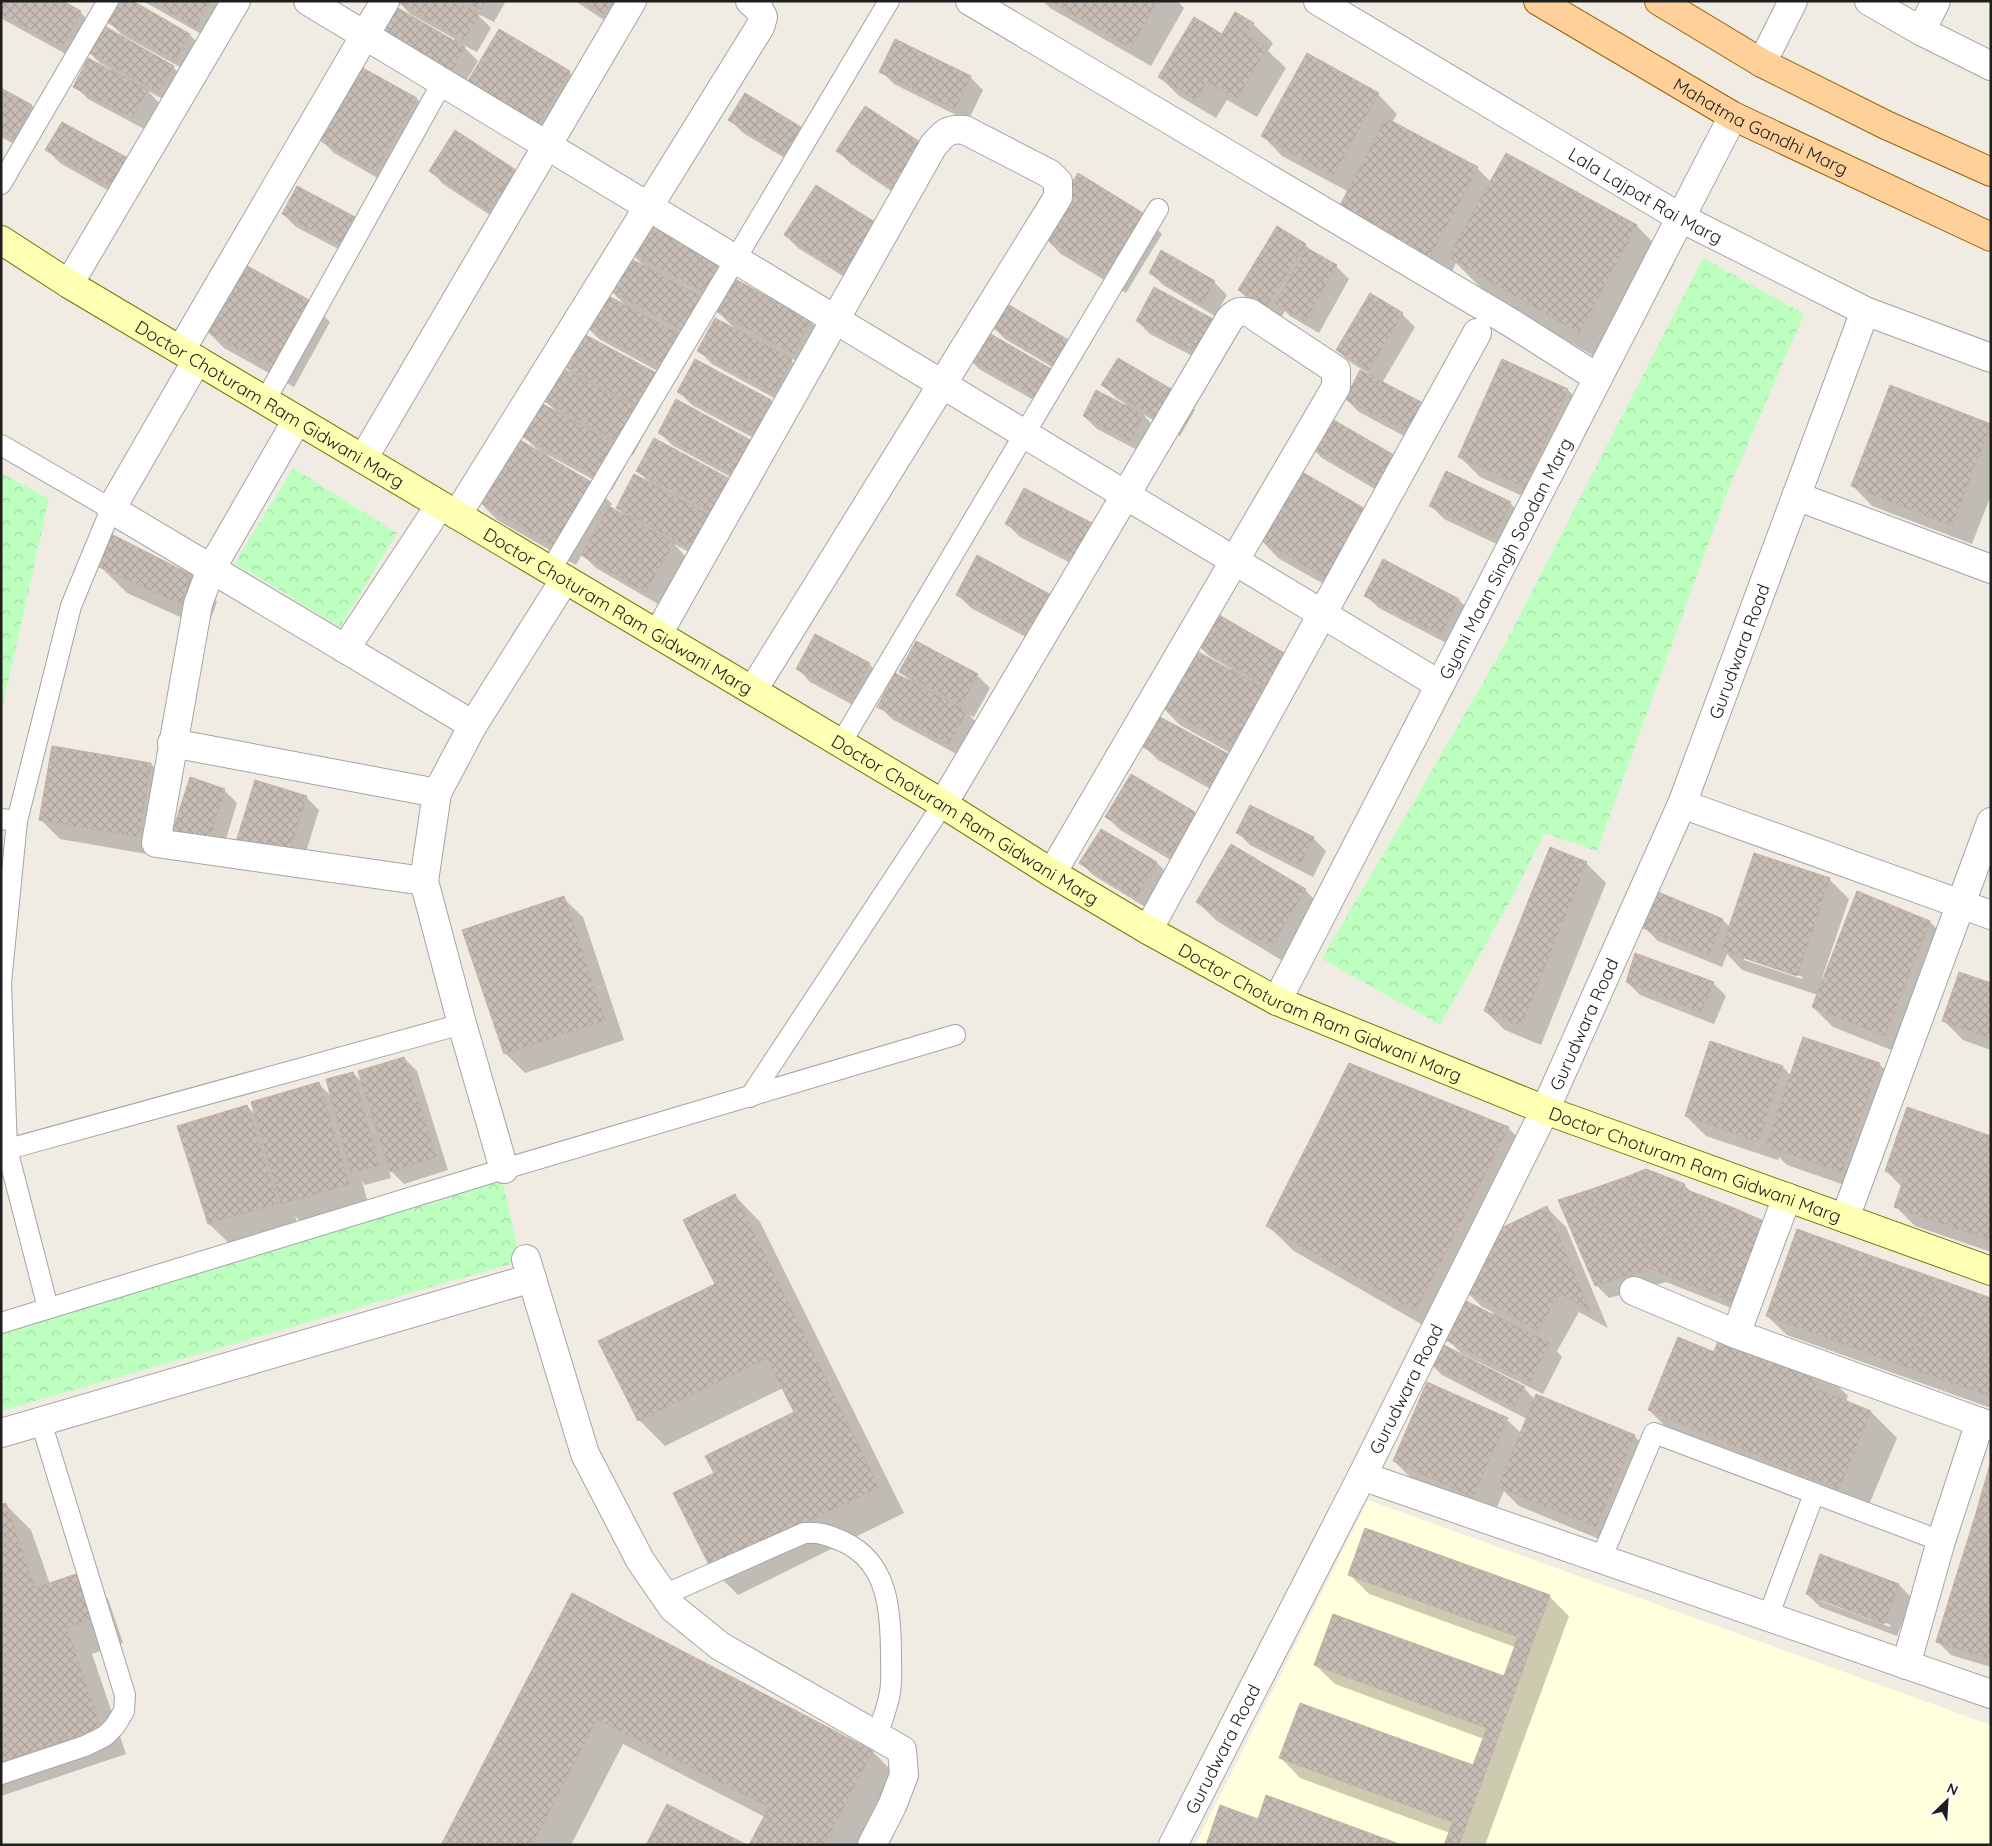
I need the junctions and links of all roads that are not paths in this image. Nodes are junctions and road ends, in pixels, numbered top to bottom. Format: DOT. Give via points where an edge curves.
graph roads {
  1 [pos="108,1"];
  2 [pos="236,1"];
  3 [pos="308,1"];
  4 [pos="384,1"];
  5 [pos="632,1"];
  6 [pos="750,1"];
  7 [pos="889,1"];
  8 [pos="970,1"];
  9 [pos="1318,1"];
  10 [pos="1538,1"];
  11 [pos="1659,1"];
  12 [pos="1793,1"];
  13 [pos="1869,1"];
  14 [pos="1936,1"];
  15 [pos="1921,31"];
  16 [pos="364,36"];
  17 [pos="1762,63"];
  18 [pos="1991,66"];
  19 [pos="442,83"];
  20 [pos="1733,116"];
  21 [pos="547,146"];
  22 [pos="1991,172"];
  23 [pos="1,184"];
  24 [pos="648,207"];
  25 [pos="1158,209"];
  26 [pos="1682,218"];
  27 [pos="1991,237"];
  28 [pos="1,240"];
  29 [pos="735,259"];
  30 [pos="69,284"];
  31 [pos="1865,311"];
  32 [pos="835,320"];
  33 [pos="1477,333"];
  34 [pos="189,355"];
  35 [pos="1991,358"];
  36 [pos="1598,378"];
  37 [pos="942,384"];
  38 [pos="265,400"];
  39 [pos="297,420"];
  40 [pos="1024,434"];
  41 [pos="1,445"];
  42 [pos="363,459"];
  43 [pos="1125,495"];
  44 [pos="1796,496"];
  45 [pos="111,509"];
  46 [pos="449,510"];
  47 [pos="1234,561"];
  48 [pos="211,568"];
  49 [pos="1991,569"];
  50 [pos="558,575"];
  51 [pos="1322,615"];
  52 [pos="658,634"];
  53 [pos="345,649"];
  54 [pos="1440,685"];
  55 [pos="753,690"];
  56 [pos="473,726"];
  57 [pos="172,743"];
  58 [pos="841,743"];
  59 [pos="437,793"];
  60 [pos="943,804"];
  61 [pos="1682,804"];
  62 [pos="9,820"];
  63 [pos="1991,822"];
  64 [pos="1052,873"];
  65 [pos="424,881"];
  66 [pos="1961,905"];
  67 [pos="1991,915"];
  68 [pos="1148,930"];
  69 [pos="1,983"];
  70 [pos="1276,1002"];
  71 [pos="462,1024"];
  72 [pos="955,1035"];
  73 [pos="750,1096"];
  74 [pos="1545,1110"];
  75 [pos="4,1150"];
  76 [pos="504,1169"];
  77 [pos="1787,1198"];
  78 [pos="1845,1218"];
  79 [pos="1991,1271"];
  80 [pos="1634,1291"];
  81 [pos="48,1308"];
  82 [pos="1,1323"];
  83 [pos="1736,1334"];
  84 [pos="40,1422"];
  85 [pos="1985,1424"];
  86 [pos="1,1433"];
  87 [pos="1362,1476"];
  88 [pos="1814,1494"];
  89 [pos="1941,1541"];
  90 [pos="1601,1559"];
  91 [pos="664,1595"];
  92 [pos="1768,1617"];
  93 [pos="1906,1665"];
  94 [pos="1991,1694"];
  95 [pos="877,1735"];
  96 [pos="1,1774"];
  97 [pos="872,1845"];
  98 [pos="1172,1845"];
  1 -- 23 [label="lane"];
  2 -- 30 [label="street"];
  3 -- 16 [label="street"];
  4 -- 16 [label="street"];
  5 -- 21 [label="street"];
  6 -- 24 [label="street" via="763,17 760,27"];
  7 -- 29 [label="lane"];
  8 -- 36 [label="street" via="1513,324"];
  9 -- 26 [label="street, Lala Lajpat Rai Marg"];
  10 -- 20 [label="main road, Mahatma Gandhi Marg"];
  11 -- 17 [label="main road"];
  12 -- 17 [label="street"];
  13 -- 15 [label="street"];
  14 -- 15 [label="street"];
  15 -- 18 [label="street"];
  16 -- 19 [label="street"];
  16 -- 34 [label="street"];
  17 -- 22 [label="main road"];
  19 -- 21 [label="street"];
  19 -- 38 [label="lane"];
  20 -- 26 [label="street, Gyani Maan Singh Soodan Marg"];
  20 -- 27 [label="main road, Mahatma Gandhi Marg"];
  21 -- 24 [label="street"];
  21 -- 42 [label="street"];
  24 -- 29 [label="street"];
  24 -- 46 [label="street"];
  25 -- 40 [label="lane"];
  26 -- 31 [label="street, Lala Lajpat Rai Marg"];
  26 -- 36 [label="street, Gyani Maan Singh Soodan Marg"];
  28 -- 30 [label="street, Doctor Choturam Ram Gidwani Marg"];
  29 -- 32 [label="street"];
  29 -- 50 [label="lane"];
  30 -- 34 [label="street, Doctor Choturam Ram Gidwani Marg"];
  31 -- 35 [label="street, Lala Lajpat Rai Marg"];
  31 -- 44 [label="street, Gurudwara Road"];
  32 -- 37 [label="street"];
  32 -- 37 [label="street" via="942,135 953,129 964,130 1050,174 1058,182 1058,196"];
  32 -- 52 [label="street"];
  33 -- 51 [label="street"];
  34 -- 38 [label="street, Doctor Choturam Ram Gidwani Marg"];
  34 -- 45 [label="street"];
  36 -- 54 [label="street, Gyani Maan Singh Soodan Marg"];
  37 -- 40 [label="street"];
  37 -- 55 [label="street"];
  38 -- 39 [label="street, Doctor Choturam Ram Gidwani Marg"];
  39 -- 42 [label="street, Doctor Choturam Ram Gidwani Marg"];
  39 -- 48 [label="street"];
  40 -- 43 [label="street"];
  40 -- 58 [label="lane"];
  41 -- 45 [label="lane"];
  42 -- 46 [label="street, Doctor Choturam Ram Gidwani Marg"];
  43 -- 47 [label="street"];
  43 -- 47 [label="street" via="1229,320 1242,311 1250,314 1329,364 1336,370 1337,378 1336,387"];
  43 -- 60 [label="street"];
  44 -- 49 [label="street"];
  44 -- 61 [label="street, Gurudwara Road"];
  45 -- 48 [label="street"];
  45 -- 62 [label="lane" via="71,606"];
  46 -- 50 [label="street, Doctor Choturam Ram Gidwani Marg"];
  46 -- 53 [label="street"];
  47 -- 51 [label="street"];
  47 -- 64 [label="street"];
  48 -- 53 [label="street"];
  48 -- 57 [label="street" via="198,604"];
  50 -- 52 [label="street, Doctor Choturam Ram Gidwani Marg"];
  50 -- 56 [label="street"];
  51 -- 54 [label="street"];
  51 -- 68 [label="street"];
  52 -- 55 [label="street, Doctor Choturam Ram Gidwani Marg"];
  53 -- 56 [label="street"];
  54 -- 70 [label="street, Gyani Maan Singh Soodan Marg"];
  55 -- 58 [label="street, Doctor Choturam Ram Gidwani Marg"];
  56 -- 59 [label="street"];
  57 -- 59 [label="street"];
  57 -- 65 [label="street" via="156,844"];
  58 -- 60 [label="street, Doctor Choturam Ram Gidwani Marg"];
  59 -- 65 [label="street"];
  60 -- 64 [label="street, Doctor Choturam Ram Gidwani Marg"];
  60 -- 73 [label="lane"];
  61 -- 66 [label="street"];
  61 -- 74 [label="street, Gurudwara Road"];
  62 -- 69 [label="lane"];
  63 -- 66 [label="street"];
  64 -- 68 [label="street, Doctor Choturam Ram Gidwani Marg"];
  65 -- 71 [label="street"];
  66 -- 67 [label="street"];
  66 -- 78 [label="street"];
  68 -- 70 [label="street, Doctor Choturam Ram Gidwani Marg"];
  69 -- 75 [label="lane"];
  70 -- 74 [label="street, Doctor Choturam Ram Gidwani Marg"];
  71 -- 75 [label="lane"];
  71 -- 76 [label="street"];
  72 -- 73 [label="lane"];
  73 -- 76 [label="lane"];
  74 -- 77 [label="street, Doctor Choturam Ram Gidwani Marg"];
  74 -- 87 [label="street, Gurudwara Road"];
  75 -- 81 [label="lane"];
  76 -- 81 [label="lane"];
  77 -- 78 [label="street, Doctor Choturam Ram Gidwani Marg"];
  77 -- 83 [label="street"];
  78 -- 79 [label="street, Doctor Choturam Ram Gidwani Marg"];
  80 -- 83 [label="street"];
  81 -- 82 [label="lane"];
  83 -- 85 [label="street"];
  84 -- 86 [label="street"];
  84 -- 91 [label="street" via="529,1268 585,1454 640,1560"];
  84 -- 96 [label="lane" via="125,1695 124,1712 105,1736 85,1746"];
  85 -- 89 [label="street"];
  87 -- 90 [label="street"];
  87 -- 98 [label="street, Gurudwara Road"];
  88 -- 89 [label="lane"];
  88 -- 90 [label="lane" via="1654,1433"];
  88 -- 92 [label="lane"];
  89 -- 93 [label="street"];
  90 -- 92 [label="street"];
  91 -- 95 [label="street" via="673,1608 720,1646"];
  91 -- 95 [label="lane" via="804,1533 818,1532 850,1545 877,1571 889,1606 891,1691"];
  92 -- 93 [label="street"];
  93 -- 94 [label="street"];
  95 -- 97 [label="street" via="902,1750 904,1776"];
}
